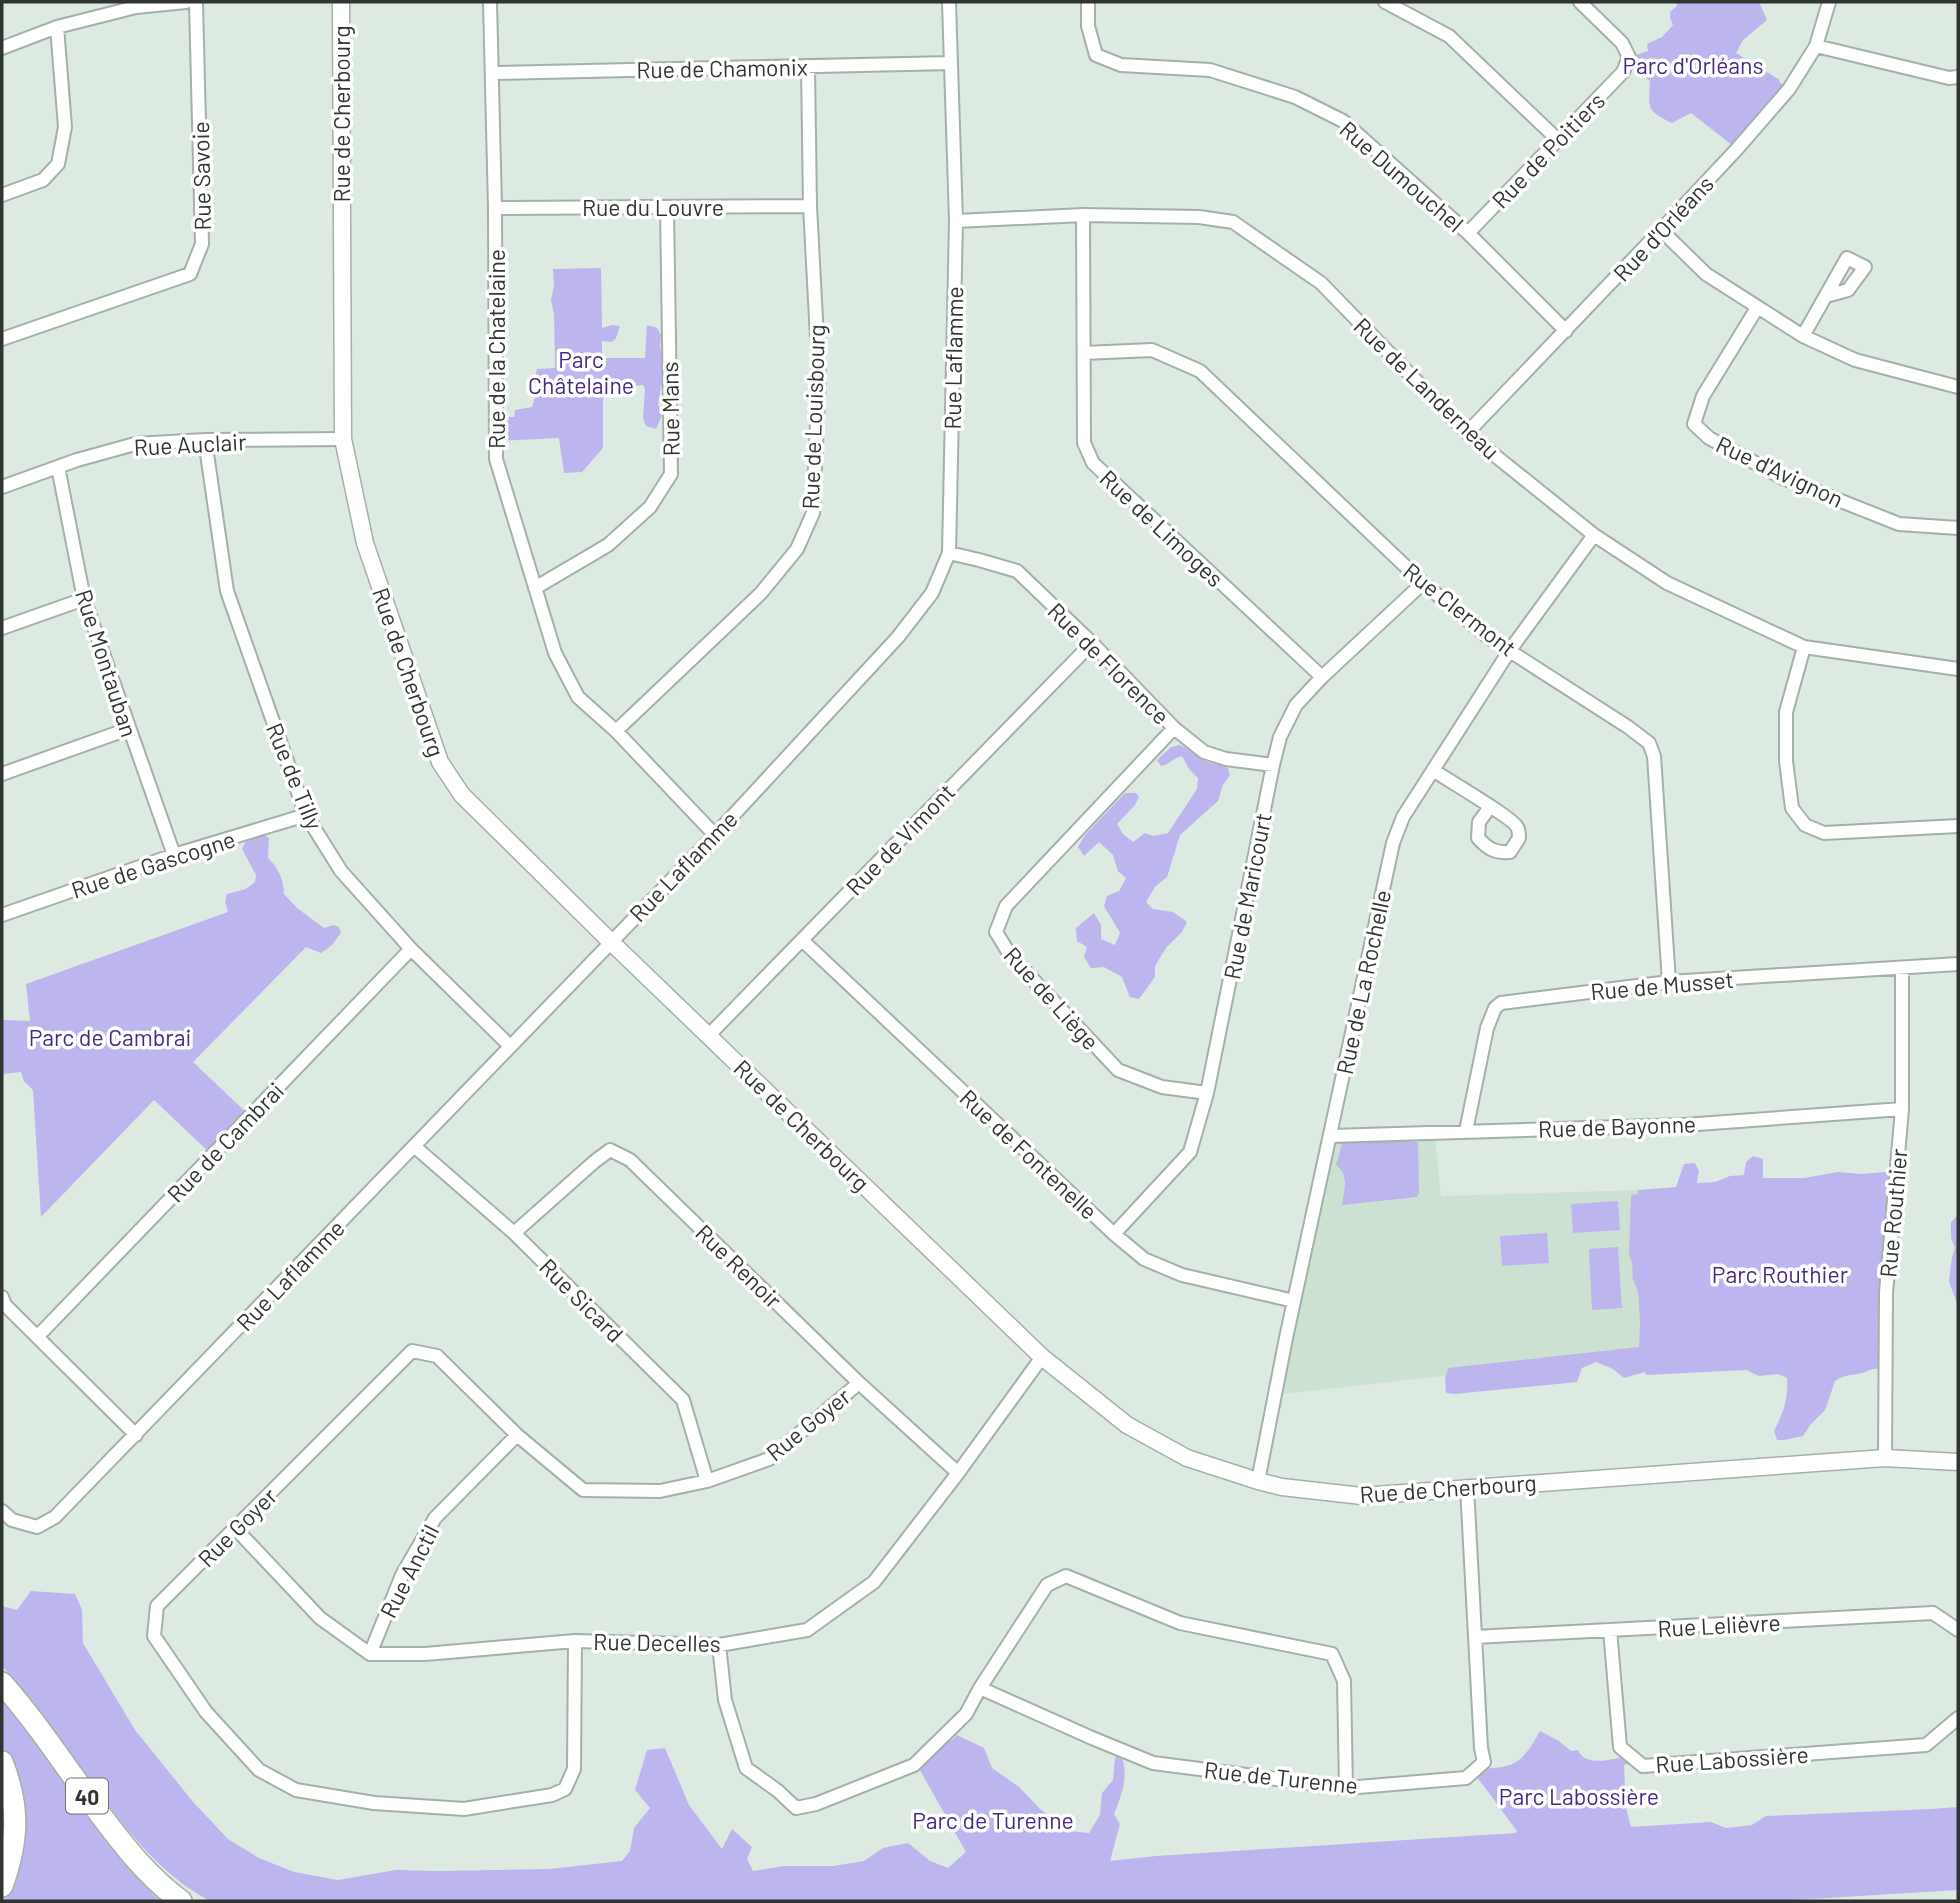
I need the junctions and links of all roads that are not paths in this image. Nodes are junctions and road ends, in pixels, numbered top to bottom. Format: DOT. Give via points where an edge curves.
graph roads {
  1 [pos="186,2"];
  2 [pos="196,2"];
  3 [pos="341,2"];
  4 [pos="490,2"];
  5 [pos="949,2"];
  6 [pos="1088,2"];
  7 [pos="1385,2"];
  8 [pos="1580,2"];
  9 [pos="1829,2"];
  10 [pos="57,27"];
  11 [pos="1816,46"];
  12 [pos="2,48"];
  13 [pos="951,63"];
  14 [pos="808,66"];
  15 [pos="493,73"];
  16 [pos="1958,77"];
  17 [pos="1558,140"];
  18 [pos="2,195"];
  19 [pos="810,205"];
  20 [pos="667,207"];
  21 [pos="495,208"];
  22 [pos="1083,215"];
  23 [pos="956,221"];
  24 [pos="1661,230"];
  25 [pos="1468,233"];
  26 [pos="1826,296"];
  27 [pos="1758,309"];
  28 [pos="1566,331"];
  29 [pos="1803,336"];
  30 [pos="2,339"];
  31 [pos="1084,353"];
  32 [pos="1958,387"];
  33 [pos="1467,433"];
  34 [pos="343,439"];
  35 [pos="205,440"];
  36 [pos="58,467"];
  37 [pos="2,487"];
  38 [pos="1958,528"];
  39 [pos="1594,535"];
  40 [pos="950,553"];
  41 [pos="1423,583"];
  42 [pos="535,588"];
  43 [pos="84,599"];
  44 [pos="2,628"];
  45 [pos="1092,643"];
  46 [pos="1804,647"];
  47 [pos="1510,650"];
  48 [pos="1958,669"];
  49 [pos="1322,677"];
  50 [pos="1174,728"];
  51 [pos="128,729"];
  52 [pos="616,731"];
  53 [pos="1273,765"];
  54 [pos="1433,770"];
  55 [pos="2,774"];
  56 [pos="1490,807"];
  57 [pos="306,815"];
  58 [pos="1958,826"];
  59 [pos="715,835"];
  60 [pos="174,855"];
  61 [pos="2,915"];
  62 [pos="802,940"];
  63 [pos="611,942"];
  64 [pos="411,948"];
  65 [pos="1958,964"];
  66 [pos="1902,968"];
  67 [pos="1669,982"];
  68 [pos="709,1035"];
  69 [pos="510,1046"];
  70 [pos="1208,1093"];
  71 [pos="1902,1109"];
  72 [pos="1466,1131"];
  73 [pos="1331,1136"];
  74 [pos="414,1146"];
  75 [pos="514,1233"];
  76 [pos="1114,1234"];
  77 [pos="2,1297"];
  78 [pos="1294,1301"];
  79 [pos="38,1336"];
  80 [pos="1042,1357"];
  81 [pos="859,1383"];
  82 [pos="136,1434"];
  83 [pos="517,1435"];
  84 [pos="1885,1458"];
  85 [pos="1958,1462"];
  86 [pos="958,1473"];
  87 [pos="707,1481"];
  88 [pos="1258,1481"];
  89 [pos="1467,1487"];
  90 [pos="2,1511"];
  91 [pos="236,1529"];
  92 [pos="1610,1630"];
  93 [pos="1958,1630"];
  94 [pos="1475,1637"];
  95 [pos="575,1641"];
  96 [pos="719,1645"];
  97 [pos="370,1654"];
  98 [pos="2,1683"];
  99 [pos="980,1688"];
  100 [pos="1958,1718"];
  101 [pos="2,1762"];
  102 [pos="1346,1788"];
  103 [pos="2,1886"];
  104 [pos="181,1901"];
  1 -- 10 [label="street" via="136,6"];
  2 -- 30 [label="street, Rue Savoie" via="202,244 190,274"];
  3 -- 34 [label="street, Rue de Cherbourg"];
  4 -- 15 [label="street, Rue de la Chatelaine"];
  5 -- 13 [label="street, Rue Laflamme"];
  6 -- 25 [label="street, Rue Dumouchel" via="1088,26 1096,55 1121,65 1210,70 1295,97 1343,121"];
  7 -- 17 [label="street" via="1449,36"];
  8 -- 17 [label="street, Rue de Poitiers" via="1622,43 1629,57 1623,72"];
  9 -- 11 [label="street, Rue d'Orléans"];
  10 -- 12 [label="street"];
  10 -- 18 [label="street" via="65,127 58,164 43,180"];
  11 -- 16 [label="street"];
  11 -- 24 [label="street, Rue d'Orléans" via="1788,89"];
  13 -- 14 [label="street, Rue de Chamonix"];
  13 -- 23 [label="street, Rue Laflamme"];
  14 -- 15 [label="street, Rue de Chamonix"];
  14 -- 19 [label="street, Rue de Louisbourg"];
  15 -- 21 [label="street, Rue de la Chatelaine"];
  17 -- 25 [label="street, Rue de Poitiers"];
  19 -- 20 [label="street, Rue du Louvre"];
  19 -- 52 [label="street, Rue de Louisbourg" via="819,376 813,513 797,549 761,593"];
  20 -- 21 [label="street, Rue du Louvre"];
  20 -- 42 [label="street, Rue Mans" via="671,474 650,507 608,545"];
  21 -- 42 [label="street, Rue de la Chatelaine" via="496,459"];
  22 -- 23 [label="street, Rue de Landerneau"];
  22 -- 31 [label="street, Rue de Limoges"];
  22 -- 33 [label="street, Rue de Landerneau" via="1199,216 1233,222 1321,283"];
  23 -- 40 [label="street, Rue Laflamme"];
  24 -- 27 [label="street" via="1706,274"];
  24 -- 28 [label="street, Rue d'Orléans"];
  25 -- 28 [label="street, Rue Dumouchel"];
  26 -- 29 [label="street"];
  27 -- 29 [label="street"];
  27 -- 38 [label="street, Rue d'Avignon" via="1703,396 1694,424 1709,438 1783,478 1886,519"];
  28 -- 33 [label="street, Rue d'Orléans"];
  29 -- 32 [label="street" via="1855,360"];
  31 -- 41 [label="street, Rue Clermont" via="1152,350 1200,371"];
  31 -- 49 [label="street, Rue de Limoges" via="1084,443 1093,463"];
  33 -- 39 [label="street, Rue de Landerneau"];
  34 -- 35 [label="street, Rue Auclair"];
  34 -- 63 [label="street, Rue de Cherbourg" via="365,542 440,762 462,794"];
  35 -- 36 [label="street, Rue Auclair" via="135,444"];
  35 -- 57 [label="street, Rue de Tilly" via="228,591"];
  36 -- 37 [label="street, Rue Auclair"];
  36 -- 43 [label="street, Rue Montauban"];
  39 -- 46 [label="street, Rue de Landerneau" via="1667,583"];
  39 -- 47 [label="street, Rue de La Rochelle"];
  40 -- 45 [label="street, Rue de Florence" via="1017,571"];
  40 -- 59 [label="street, Rue Laflamme" via="932,593 898,637"];
  41 -- 47 [label="street, Rue Clermont"];
  41 -- 49 [label="street, Rue de Maricourt"];
  42 -- 52 [label="street, Rue de la Chatelaine" via="555,653 578,697"];
  43 -- 44 [label="street"];
  43 -- 51 [label="street, Rue Montauban"];
  45 -- 50 [label="street, Rue de Florence"];
  45 -- 62 [label="street, Rue de Vimont"];
  46 -- 48 [label="street, Rue de Landerneau"];
  46 -- 58 [label="street" via="1786,712 1786,761 1792,808 1805,825 1824,833"];
  47 -- 54 [label="street, Rue de La Rochelle"];
  47 -- 67 [label="street, Rue Clermont" via="1649,743 1654,756"];
  49 -- 53 [label="street, Rue de Maricourt" via="1296,705"];
  50 -- 53 [label="street, Rue de Florence" via="1204,751"];
  50 -- 70 [label="street, Rue de Liège" via="1006,906 996,932 1010,955 1118,1070 1162,1087"];
  51 -- 55 [label="street"];
  51 -- 60 [label="street, Rue Montauban"];
  52 -- 59 [label="street, Rue de la Chatelaine"];
  53 -- 70 [label="street, Rue de Maricourt"];
  54 -- 56 [label="street"];
  54 -- 73 [label="street, Rue de La Rochelle" via="1403,817 1393,843"];
  57 -- 60 [label="street, Rue de Gascogne"];
  57 -- 64 [label="street, Rue de Tilly" via="341,871"];
  59 -- 63 [label="street, Rue Laflamme"];
  60 -- 61 [label="street, Rue de Gascogne"];
  62 -- 68 [label="street, Rue de Vimont"];
  62 -- 76 [label="street, Rue de Fontenelle"];
  63 -- 68 [label="street, Rue de Cherbourg"];
  63 -- 69 [label="street, Rue Laflamme"];
  64 -- 69 [label="street, Rue de Tilly"];
  64 -- 79 [label="street, Rue de Cambrai"];
  65 -- 66 [label="street, Rue de Musset"];
  66 -- 67 [label="street, Rue de Musset"];
  66 -- 71 [label="street, Rue Routhier"];
  67 -- 72 [label="street, Rue de Musset" via="1502,1003 1495,1008"];
  68 -- 80 [label="street, Rue de Cherbourg"];
  69 -- 74 [label="street, Rue Laflamme"];
  70 -- 76 [label="street, Rue de Maricourt" via="1190,1152"];
  71 -- 72 [label="street, Rue de Bayonne" via="1684,1125"];
  71 -- 84 [label="street, Rue Routhier" via="1886,1293"];
  72 -- 73 [label="street, Rue de Bayonne"];
  73 -- 78 [label="street, Rue de La Rochelle"];
  74 -- 75 [label="street, Rue Sicard"];
  74 -- 82 [label="street, Rue Laflamme"];
  75 -- 81 [label="street, Rue Renoir" via="610,1150 630,1160"];
  75 -- 87 [label="street, Rue Sicard" via="683,1400"];
  76 -- 78 [label="street, Rue de Fontenelle" via="1144,1259 1182,1275"];
  77 -- 79 [label="street"];
  78 -- 88 [label="street, Rue de La Rochelle"];
  79 -- 82 [label="street"];
  80 -- 86 [label="street, Rue Decelles"];
  80 -- 88 [label="street, Rue de Cherbourg" via="1127,1425 1187,1458"];
  81 -- 86 [label="street, Rue Renoir"];
  81 -- 87 [label="street, Rue Goyer" via="769,1459"];
  82 -- 90 [label="street, Rue Laflamme" via="55,1517 37,1527 12,1520"];
  83 -- 87 [label="street, Rue Goyer" via="583,1490 660,1491"];
  83 -- 91 [label="street, Rue Goyer" via="437,1356 412,1351"];
  83 -- 97 [label="street, Rue Anctil" via="435,1518 402,1575"];
  84 -- 85 [label="street, Rue de Cherbourg"];
  84 -- 89 [label="street, Rue de Cherbourg"];
  86 -- 96 [label="street, Rue Decelles" via="874,1583 807,1630"];
  88 -- 89 [label="street, Rue de Cherbourg" via="1362,1496"];
  89 -- 94 [label="street, Rue de Turenne"];
  91 -- 95 [label="street, Rue Goyer" via="157,1606 154,1636 206,1712 259,1770 296,1790 374,1803 464,1809 565,1789 574,1769"];
  91 -- 97 [label="street" via="320,1618"];
  92 -- 93 [label="street, Rue Lelièvre" via="1933,1613"];
  92 -- 94 [label="street, Rue Lelièvre"];
  92 -- 100 [label="street, Rue Labossière" via="1620,1747 1643,1766 1926,1745"];
  94 -- 102 [label="street, Rue de Turenne" via="1484,1762 1466,1778"];
  95 -- 96 [label="street, Rue Decelles"];
  95 -- 97 [label="street, Rue Decelles"];
  96 -- 99 [label="street" via="724,1700 746,1768 796,1808 914,1765 966,1714"];
  98 -- 104 [label="highway, 40" via="130,1853"];
  99 -- 102 [label="street, Rue de Turenne" via="1153,1763"];
  99 -- 102 [label="street" via="1047,1585 1066,1576 1180,1623 1332,1654 1345,1681"];
  101 -- 103 [label="highway" via="15,1821 15,1842"];
}
